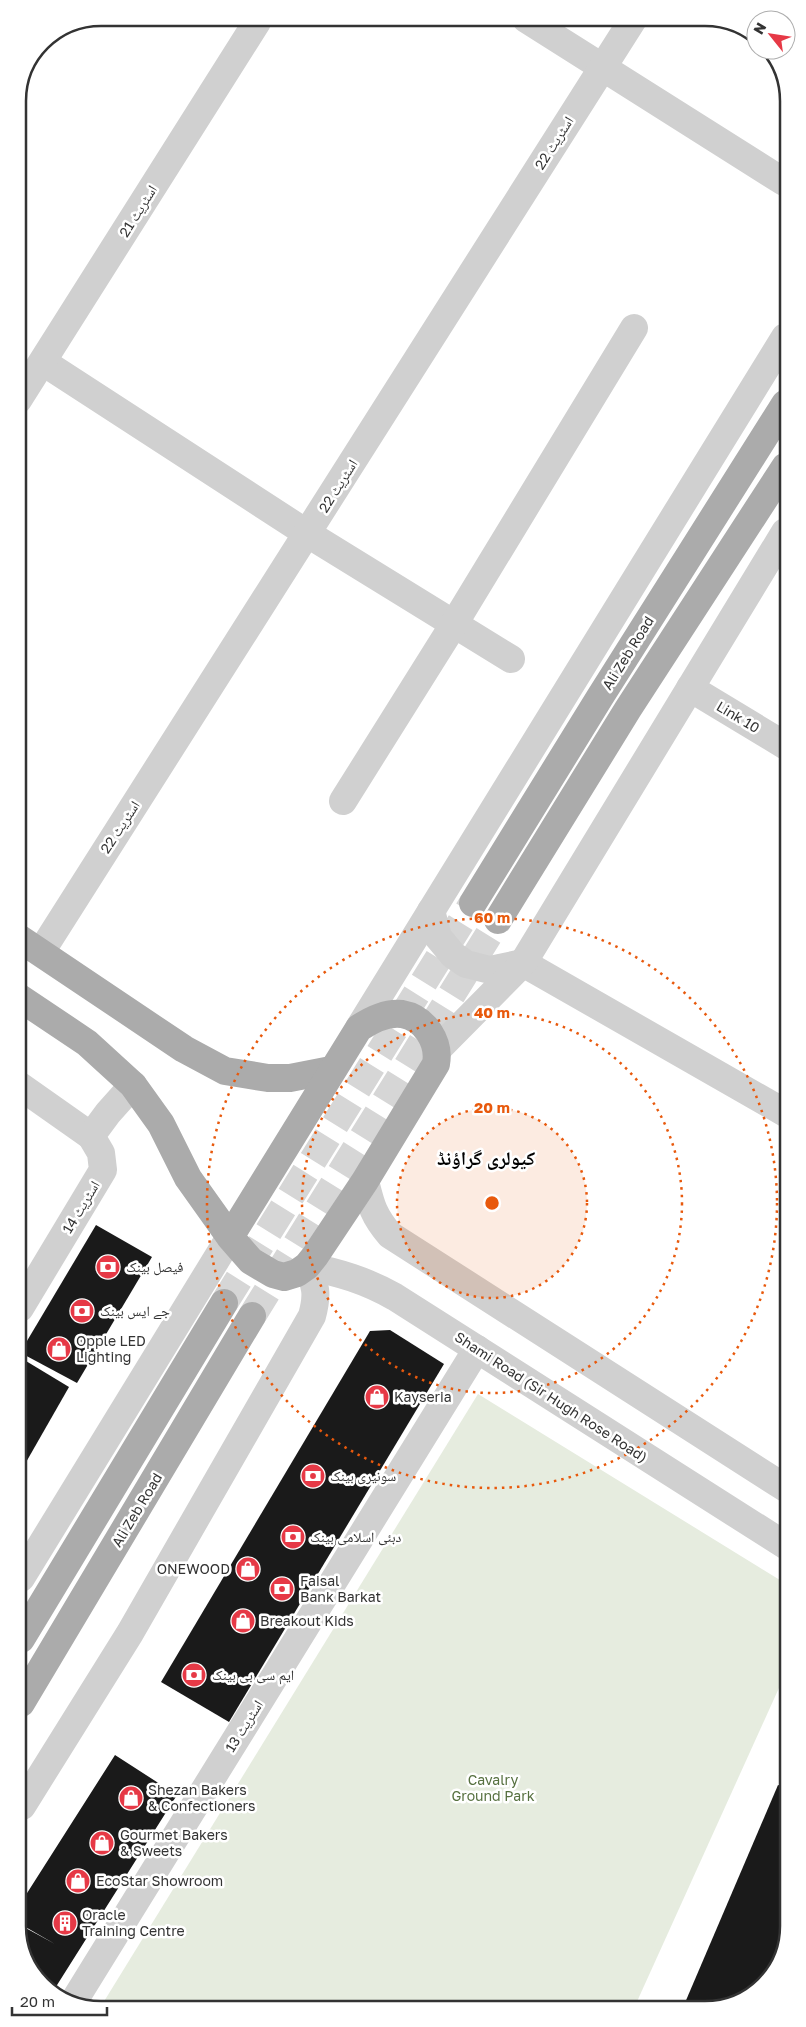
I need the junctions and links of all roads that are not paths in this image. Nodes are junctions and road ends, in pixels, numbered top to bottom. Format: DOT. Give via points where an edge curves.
graph roads {
  1 [pos="254,26"];
  2 [pos="536,26"];
  3 [pos="629,26"];
  4 [pos="602,68"];
  5 [pos="780,179"];
  6 [pos="634,328"];
  7 [pos="780,344"];
  8 [pos="43,362"];
  9 [pos="26,388"];
  10 [pos="780,412"];
  11 [pos="780,475"];
  12 [pos="308,534"];
  13 [pos="780,540"];
  14 [pos="454,624"];
  15 [pos="511,659"];
  16 [pos="690,688"];
  17 [pos="780,742"];
  18 [pos="342,801"];
  19 [pos="473,903"];
  20 [pos="431,911"];
  21 [pos="498,920"];
  22 [pos="30,945"];
  23 [pos="523,963"];
  24 [pos="26,1002"];
  25 [pos="359,1028"];
  26 [pos="437,1050"];
  27 [pos="331,1070"];
  28 [pos="133,1085"];
  29 [pos="26,1090"];
  30 [pos="780,1110"];
  31 [pos="91,1136"];
  32 [pos="364,1181"];
  33 [pos="230,1237"];
  34 [pos="307,1266"];
  35 [pos="26,1298"];
  36 [pos="224,1303"];
  37 [pos="252,1316"];
  38 [pos="477,1350"];
  39 [pos="780,1475"];
  40 [pos="780,1542"];
  41 [pos="26,1570"];
  42 [pos="26,1631"];
  43 [pos="26,1695"];
  44 [pos="26,1800"];
  45 [pos="77,1996"];
  1 -- 8 [label="street, اسٹریٹ 21"];
  2 -- 4 [label="street"];
  3 -- 4 [label="street, اسٹریٹ 22"];
  4 -- 5 [label="street"];
  4 -- 12 [label="street, اسٹریٹ 22"];
  6 -- 14 [label="street"];
  7 -- 20 [label="street"];
  8 -- 9 [label="street, اسٹریٹ 21"];
  8 -- 12 [label="street"];
  10 -- 19 [label="main road, Ali Zeb Road"];
  11 -- 21 [label="main road" via="628,708"];
  12 -- 14 [label="street"];
  12 -- 22 [label="street, اسٹریٹ 22"];
  13 -- 16 [label="street"];
  14 -- 15 [label="street"];
  14 -- 18 [label="street"];
  16 -- 17 [label="street, Link 10"];
  16 -- 23 [label="street"];
  20 -- 23 [label="street" via="438,937 453,956 466,964 490,970"];
  20 -- 25 [label="street"];
  22 -- 27 [label="main road" via="184,1049 225,1071 290,1078"];
  23 -- 26 [label="street"];
  23 -- 30 [label="street"];
  24 -- 28 [label="main road" via="87,1043"];
  25 -- 26 [label="main road" via="379,1017 402,1014 429,1031"];
  25 -- 27 [label="main road"];
  26 -- 32 [label="main road" via="436,1064"];
  27 -- 33 [label="main road"];
  28 -- 31 [label="street"];
  28 -- 33 [label="main road" via="161,1124 188,1178"];
  29 -- 31 [label="street"];
  31 -- 35 [label="street, اسٹریٹ 14" via="102,1153 103,1170"];
  32 -- 34 [label="main road"];
  32 -- 39 [label="street" via="376,1219 390,1235"];
  33 -- 34 [label="main road" via="251,1261 272,1274 284,1277"];
  33 -- 41 [label="street"];
  34 -- 38 [label="street, Shami Road (Sir Hugh Rose Road)" via="342,1273 377,1287"];
  34 -- 44 [label="street" via="315,1285 312,1316 130,1633"];
  36 -- 42 [label="main road"];
  37 -- 43 [label="main road, Ali Zeb Road"];
  38 -- 40 [label="street, Shami Road (Sir Hugh Rose Road)"];
  38 -- 45 [label="street, اسٹریٹ 13"];
}
